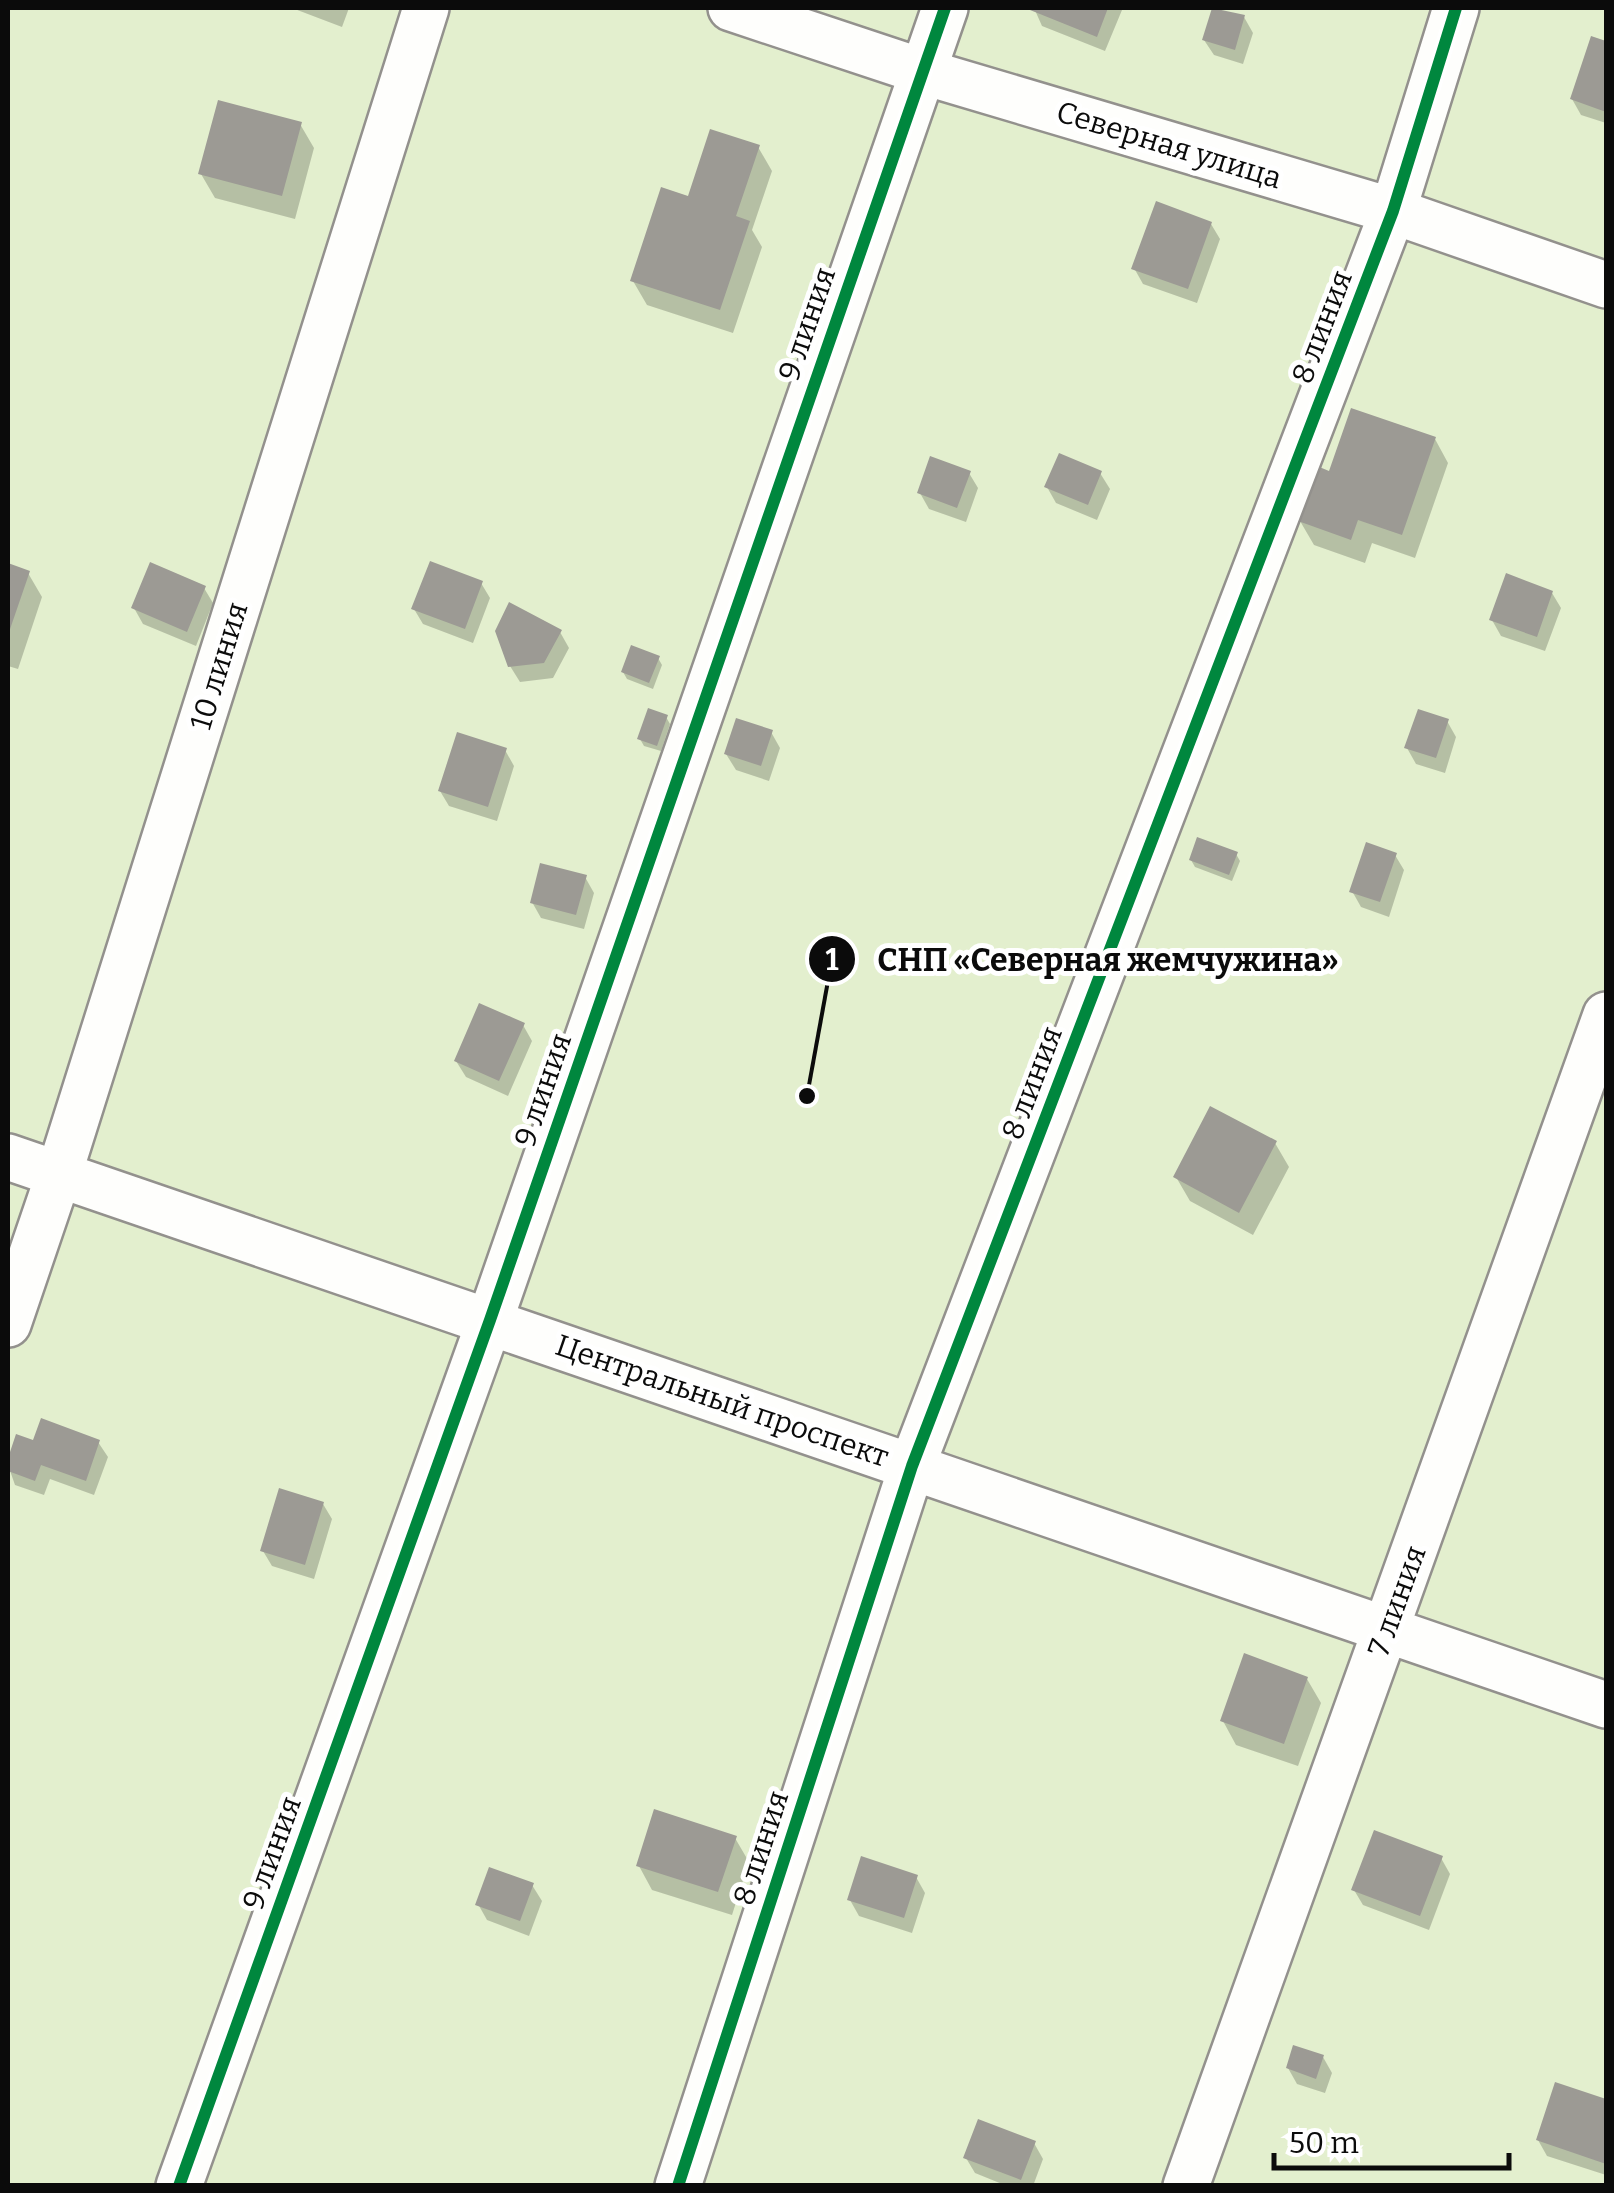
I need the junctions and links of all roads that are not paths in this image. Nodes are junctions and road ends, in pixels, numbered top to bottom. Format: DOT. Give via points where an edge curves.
graph roads {
  1 [pos="426,8"];
  2 [pos="731,8"];
  3 [pos="945,8"];
  4 [pos="1456,8"];
  5 [pos="922,71"];
  6 [pos="1393,211"];
  7 [pos="1606,285"];
  8 [pos="1606,1015"];
  9 [pos="8,1157"];
  10 [pos="60,1174"];
  11 [pos="490,1320"];
  12 [pos="8,1324"];
  13 [pos="912,1466"];
  14 [pos="1387,1628"];
  15 [pos="1606,1705"];
  16 [pos="180,2186"];
  17 [pos="678,2186"];
  18 [pos="1186,2186"];
  1 -- 10 [label="street, 10 линия"];
  2 -- 5 [label="street, Северная улица"];
  3 -- 5 [label="street, 9 линия"];
  4 -- 6 [label="street, 8 линия"];
  5 -- 6 [label="street, Северная улица"];
  5 -- 11 [label="street, 9 линия"];
  6 -- 7 [label="street, Северная улица"];
  6 -- 13 [label="street, 8 линия"];
  8 -- 14 [label="street, 7 линия"];
  9 -- 10 [label="street, Центральный проспект"];
  10 -- 11 [label="street, Центральный проспект"];
  10 -- 12 [label="street, 10 линия"];
  11 -- 13 [label="street, Центральный проспект"];
  11 -- 16 [label="street, 9 линия"];
  13 -- 14 [label="street, Центральный проспект"];
  13 -- 17 [label="street, 8 линия"];
  14 -- 15 [label="street, Центральный проспект"];
  14 -- 18 [label="street, 7 линия"];
}
